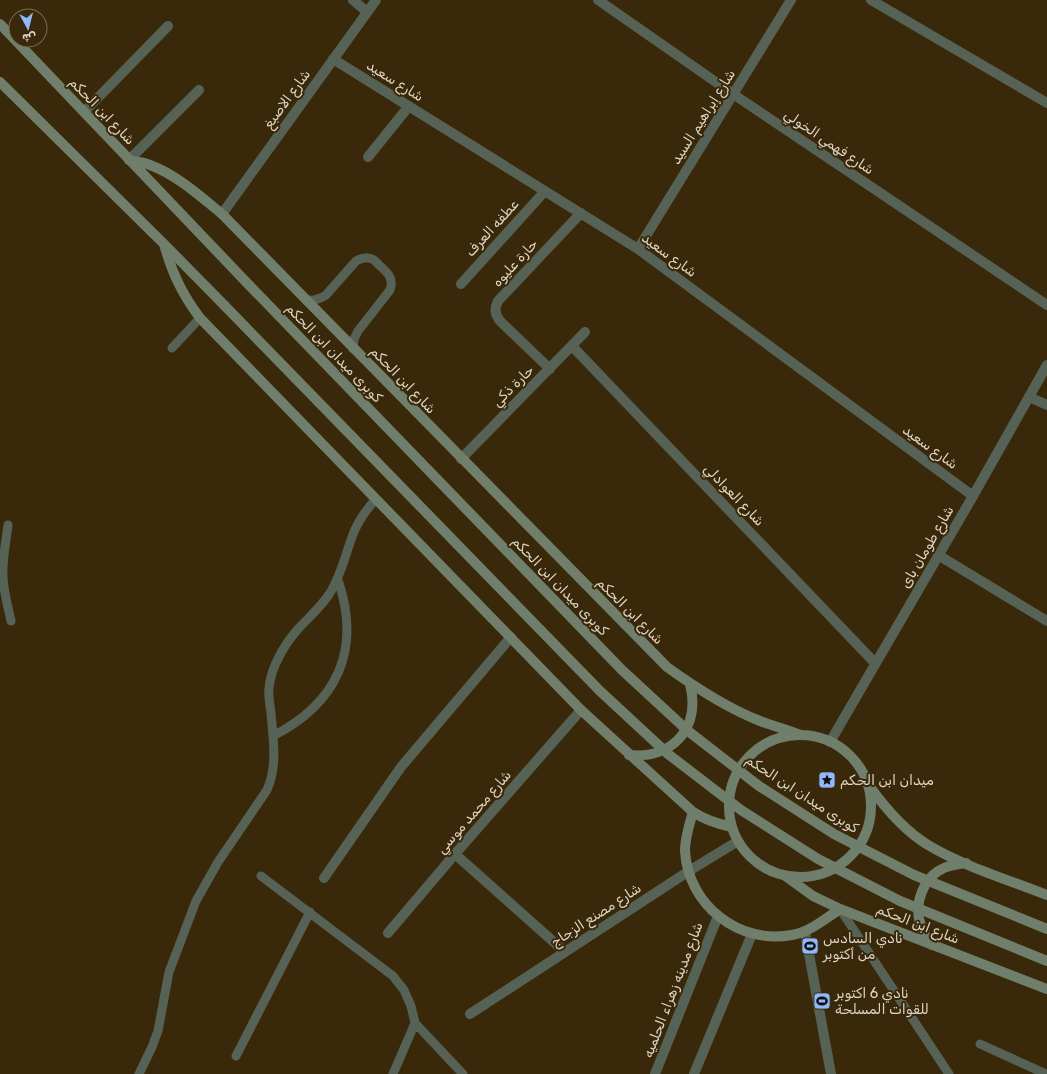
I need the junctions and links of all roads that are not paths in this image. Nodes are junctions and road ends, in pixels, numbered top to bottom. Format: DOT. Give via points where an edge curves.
graph roads {
  1 [pos="353,0"];
  2 [pos="376,0"];
  3 [pos="598,0"];
  4 [pos="791,0"];
  5 [pos="871,0"];
  6 [pos="367,12"];
  7 [pos="0,24"];
  8 [pos="168,26"];
  9 [pos="333,59"];
  10 [pos="0,82"];
  11 [pos="200,90"];
  12 [pos="733,94"];
  13 [pos="1047,103"];
  14 [pos="409,106"];
  15 [pos="84,112"];
  16 [pos="368,157"];
  17 [pos="129,160"];
  18 [pos="545,191"];
  19 [pos="581,213"];
  20 [pos="222,214"];
  21 [pos="164,244"];
  22 [pos="638,249"];
  23 [pos="461,284"];
  24 [pos="307,300"];
  25 [pos="1047,305"];
  26 [pos="200,318"];
  27 [pos="585,332"];
  28 [pos="572,346"];
  29 [pos="172,348"];
  30 [pos="353,349"];
  31 [pos="1047,365"];
  32 [pos="550,368"];
  33 [pos="1029,397"];
  34 [pos="1047,405"];
  35 [pos="461,459"];
  36 [pos="973,496"];
  37 [pos="376,498"];
  38 [pos="8,525"];
  39 [pos="938,555"];
  40 [pos="338,580"];
  41 [pos="11,621"];
  42 [pos="1047,621"];
  43 [pos="511,637"];
  44 [pos="875,663"];
  45 [pos="690,684"];
  46 [pos="581,710"];
  47 [pos="801,735"];
  48 [pos="273,736"];
  49 [pos="830,742"];
  50 [pos="629,755"];
  51 [pos="868,785"];
  52 [pos="693,812"];
  53 [pos="732,827"];
  54 [pos="738,841"];
  55 [pos="456,854"];
  56 [pos="966,863"];
  57 [pos="689,871"];
  58 [pos="784,875"];
  59 [pos="261,876"];
  60 [pos="324,878"];
  61 [pos="1047,896"];
  62 [pos="840,909"];
  63 [pos="310,912"];
  64 [pos="718,916"];
  65 [pos="1047,928"];
  66 [pos="805,932"];
  67 [pos="388,933"];
  68 [pos="752,934"];
  69 [pos="932,945"];
  70 [pos="565,952"];
  71 [pos="1047,961"];
  72 [pos="1047,989"];
  73 [pos="470,1014"];
  74 [pos="414,1023"];
  75 [pos="980,1044"];
  76 [pos="236,1056"];
  77 [pos="139,1074"];
  78 [pos="393,1074"];
  79 [pos="463,1074"];
  80 [pos="655,1074"];
  81 [pos="694,1074"];
  82 [pos="831,1074"];
  83 [pos="949,1074"];
  84 [pos="1046,1074"];
  1 -- 6 [label="street"];
  2 -- 6 [label="street, شارع الاصبغ"];
  3 -- 12 [label="street, شارع فهمي الخولي"];
  4 -- 12 [label="street, شارع إبراهيم السيد"];
  5 -- 13 [label="street"];
  6 -- 9 [label="street, شارع الاصبغ"];
  7 -- 15 [label="main road, شارع ابن الحكم"];
  8 -- 15 [label="street"];
  9 -- 14 [label="street, شارع سعيد"];
  9 -- 20 [label="street, شارع الاصبغ"];
  10 -- 21 [label="main road"];
  11 -- 17 [label="street"];
  12 -- 22 [label="street, شارع إبراهيم السيد"];
  12 -- 25 [label="street, شارع فهمي الخولي"];
  14 -- 16 [label="street"];
  14 -- 18 [label="street, شارع سعيد"];
  15 -- 17 [label="main road, شارع ابن الحكم"];
  17 -- 20 [label="main road, شارع ابن الحكم" via="150,165 176,178"];
  17 -- 65 [label="main road, كوبرى ميدان ابن الحكم, bridge" via="622,670 688,731 759,786 834,834 914,875"];
  18 -- 19 [label="street, شارع سعيد"];
  18 -- 23 [label="street, عطفه العرف"];
  19 -- 22 [label="street, شارع سعيد"];
  19 -- 32 [label="street, حارة عليوه" via="495,307 500,321"];
  20 -- 24 [label="main road, شارع ابن الحكم"];
  21 -- 26 [label="main road" via="177,283 187,302"];
  21 -- 71 [label="main road, bridge" via="600,691 668,754 741,810 818,859 900,901"];
  22 -- 36 [label="street, شارع سعيد"];
  24 -- 30 [label="main road, شارع ابن الحكم"];
  24 -- 30 [label="lane" via="314,301 326,295 361,258 373,259 389,274 392,285 390,290 358,331"];
  26 -- 29 [label="lane"];
  26 -- 37 [label="main road"];
  27 -- 28 [label="street, حارة ذكي"];
  28 -- 32 [label="street, حارة ذكي"];
  28 -- 44 [label="street, شارع العوادلي"];
  30 -- 35 [label="main road, شارع ابن الحكم"];
  31 -- 33 [label="street, شارع طومان باى"];
  32 -- 35 [label="street, حارة ذكي"];
  33 -- 34 [label="street"];
  33 -- 36 [label="street, شارع طومان باى"];
  35 -- 45 [label="main road, شارع ابن الحكم" via="646,647"];
  36 -- 39 [label="street, شارع طومان باى"];
  37 -- 40 [label="lane" via="358,525"];
  37 -- 43 [label="main road"];
  38 -- 41 [label="lane" via="3,578"];
  39 -- 42 [label="street"];
  39 -- 44 [label="street, شارع طومان باى"];
  40 -- 48 [label="lane" via="321,606 291,637 272,672 268,689"];
  40 -- 48 [label="lane" via="343,595 347,626 343,660 336,679 318,704 305,716"];
  43 -- 46 [label="main road"];
  43 -- 60 [label="street" via="401,767"];
  44 -- 49 [label="street, شارع طومان باى"];
  45 -- 47 [label="main road, شارع ابن الحكم" via="760,721"];
  45 -- 50 [label="main road" via="693,706 689,723 680,737 672,745 651,755"];
  46 -- 50 [label="main road"];
  46 -- 55 [label="street, شارع محمد موسي"];
  47 -- 49 [label="main road"];
  47 -- 53 [label="main road" via="786,736 772,741 748,758 739,770 731,790 729,812"];
  48 -- 77 [label="lane" via="274,761 271,780 196,901 169,972 158,1031"];
  49 -- 51 [label="main road" via="853,759"];
  50 -- 52 [label="main road"];
  51 -- 56 [label="main road" via="910,831 927,844"];
  51 -- 58 [label="main road" via="871,799 869,822 861,842 852,854 828,871 814,875"];
  52 -- 53 [label="main road" via="704,819"];
  52 -- 57 [label="main road" via="687,831 685,851"];
  53 -- 54 [label="main road"];
  54 -- 57 [label="street, شارع مصنع الزجاج"];
  54 -- 58 [label="main road" via="757,863"];
  55 -- 67 [label="street, شارع محمد موسي"];
  55 -- 70 [label="street"];
  56 -- 61 [label="main road"];
  56 -- 69 [label="main road" via="943,868 926,884 921,894 918,905 920,926"];
  57 -- 64 [label="main road" via="700,896"];
  57 -- 70 [label="street, شارع مصنع الزجاج"];
  58 -- 62 [label="main road, شارع ابن الحكم" via="814,896"];
  59 -- 63 [label="lane"];
  62 -- 66 [label="main road"];
  62 -- 69 [label="main road, شارع ابن الحكم"];
  62 -- 83 [label="lane"];
  63 -- 74 [label="lane" via="393,976 404,990 411,1006"];
  63 -- 76 [label="lane"];
  64 -- 68 [label="main road" via="734,927"];
  64 -- 80 [label="street, شارع مدينه زهراء الحلميه"];
  66 -- 68 [label="main road" via="779,937"];
  66 -- 82 [label="street"];
  68 -- 81 [label="street"];
  69 -- 72 [label="main road, شارع ابن الحكم"];
  70 -- 73 [label="street, شارع مصنع الزجاج"];
  74 -- 78 [label="lane"];
  74 -- 79 [label="lane"];
  75 -- 84 [label="lane"];
}
